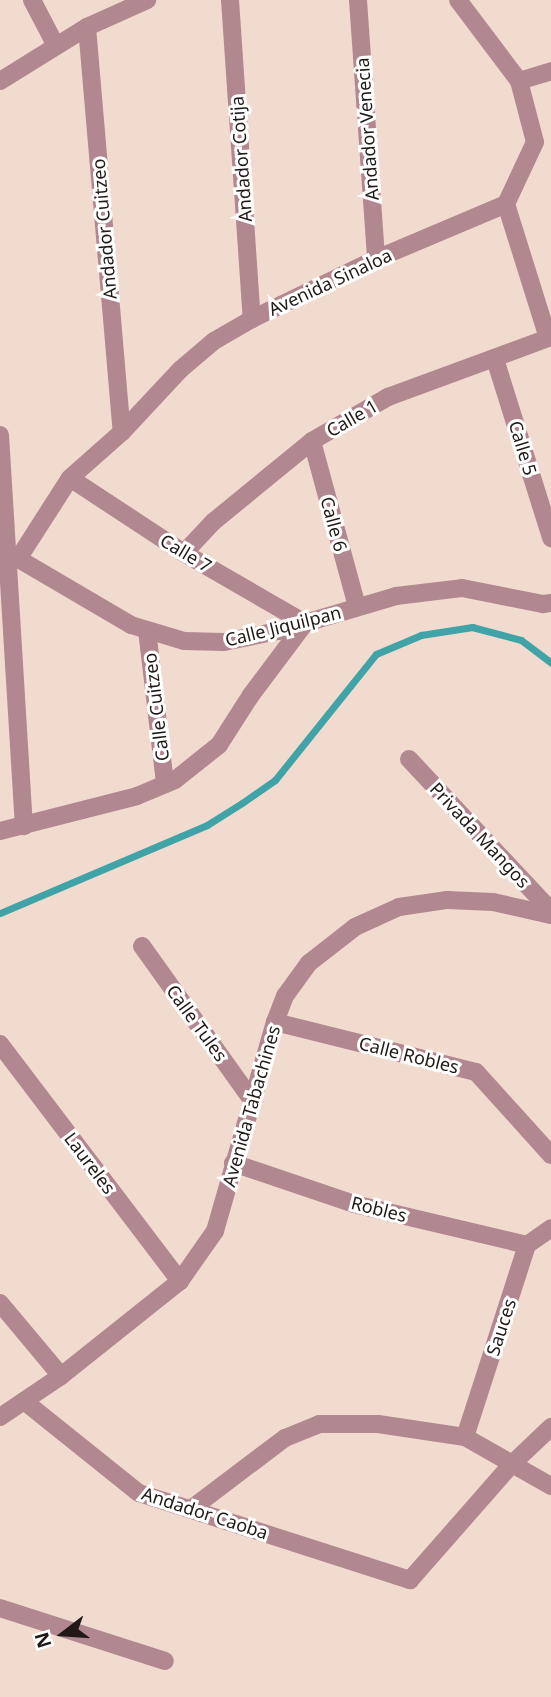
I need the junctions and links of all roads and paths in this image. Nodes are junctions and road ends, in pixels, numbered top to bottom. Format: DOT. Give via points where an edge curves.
graph roads {
  1 [pos="147,0"];
  2 [pos="230,0"];
  3 [pos="358,0"];
  4 [pos="458,0"];
  5 [pos="37,2"];
  6 [pos="87,27"];
  7 [pos="56,46"];
  8 [pos="551,71"];
  9 [pos="0,81"];
  10 [pos="519,81"];
  11 [pos="506,204"];
  12 [pos="376,259"];
  13 [pos="252,319"];
  14 [pos="550,337"];
  15 [pos="495,359"];
  16 [pos="122,432"];
  17 [pos="0,435"];
  18 [pos="312,441"];
  19 [pos="70,478"];
  20 [pos="551,538"];
  21 [pos="8,553"];
  22 [pos="184,553"];
  23 [pos="548,606"];
  24 [pos="357,607"];
  25 [pos="305,623"];
  26 [pos="147,630"];
  27 [pos="409,759"];
  28 [pos="165,785"];
  29 [pos="24,826"];
  30 [pos="0,831"];
  31 [pos="551,913"];
  32 [pos="142,947"];
  33 [pos="275,1022"];
  34 [pos="0,1044"];
  35 [pos="252,1100"];
  36 [pos="551,1154"];
  37 [pos="233,1163"];
  38 [pos="551,1228"];
  39 [pos="527,1245"];
  40 [pos="180,1281"];
  41 [pos="0,1303"];
  42 [pos="61,1376"];
  43 [pos="24,1401"];
  44 [pos="0,1417"];
  45 [pos="551,1427"];
  46 [pos="466,1437"];
  47 [pos="512,1464"];
  48 [pos="551,1486"];
  49 [pos="191,1509"];
  50 [pos="0,1608"];
  51 [pos="165,1661"];
  1 -- 6 [label="street"];
  2 -- 13 [label="street, Andador Cotija"];
  3 -- 12 [label="street, Andador Venecia"];
  4 -- 10 [label="street"];
  5 -- 7 [label="street"];
  6 -- 7 [label="street"];
  6 -- 16 [label="street, Andador Cuitzeo"];
  7 -- 9 [label="street"];
  8 -- 10 [label="street"];
  10 -- 11 [label="street" via="534,142"];
  11 -- 12 [label="street, Avenida Sinaloa"];
  11 -- 14 [label="street"];
  12 -- 13 [label="street, Avenida Sinaloa"];
  13 -- 16 [label="street, Avenida Sinaloa" via="214,341 181,369"];
  14 -- 15 [label="street, Calle 1"];
  15 -- 18 [label="street, Calle 1" via="388,397"];
  15 -- 20 [label="street, Calle 5"];
  16 -- 19 [label="street, Avenida Sinaloa"];
  17 -- 21 [label="street"];
  18 -- 22 [label="street, Calle 1" via="213,522"];
  18 -- 24 [label="street, Calle 6"];
  19 -- 21 [label="street, Avenida Sinaloa"];
  19 -- 22 [label="street, Calle 7"];
  21 -- 26 [label="street, Calle Jiquilpan"];
  21 -- 29 [label="street"];
  22 -- 25 [label="street, Calle 7"];
  23 -- 24 [label="street, Calle Jiquilpan" via="462,588 396,596"];
  24 -- 25 [label="street, Calle Jiquilpan"];
  25 -- 26 [label="street, Calle Jiquilpan" via="224,642 184,641"];
  25 -- 28 [label="street" via="219,745"];
  26 -- 28 [label="street, Calle Cuitzeo"];
  27 -- 31 [label="street, Privada Mangos"];
  28 -- 29 [label="street"];
  29 -- 30 [label="street"];
  31 -- 33 [label="street, Avenida Tabachines" via="493,902 447,900 399,907 355,927 309,963 285,996"];
  32 -- 35 [label="street, Calle Tules"];
  33 -- 35 [label="street, Avenida Tabachines"];
  33 -- 36 [label="street, Calle Robles" via="476,1072"];
  34 -- 40 [label="street, Laureles"];
  35 -- 37 [label="street, Avenida Tabachines"];
  37 -- 39 [label="street, Robles" via="354,1204"];
  37 -- 40 [label="street, Avenida Tabachines" via="215,1231"];
  38 -- 39 [label="street"];
  39 -- 46 [label="street, Sauces"];
  40 -- 42 [label="street, Avenida Tabachines"];
  41 -- 42 [label="street"];
  42 -- 43 [label="street, Avenida Tabachines"];
  43 -- 44 [label="street, Avenida Tabachines"];
  43 -- 49 [label="street, Andador Caoba" via="139,1493"];
  45 -- 47 [label="street"];
  46 -- 47 [label="street"];
  46 -- 49 [label="street" via="378,1423 319,1424 285,1438"];
  47 -- 48 [label="street"];
  47 -- 49 [label="street, Andador Caoba" via="410,1580"];
  50 -- 51 [label="street"];
}
